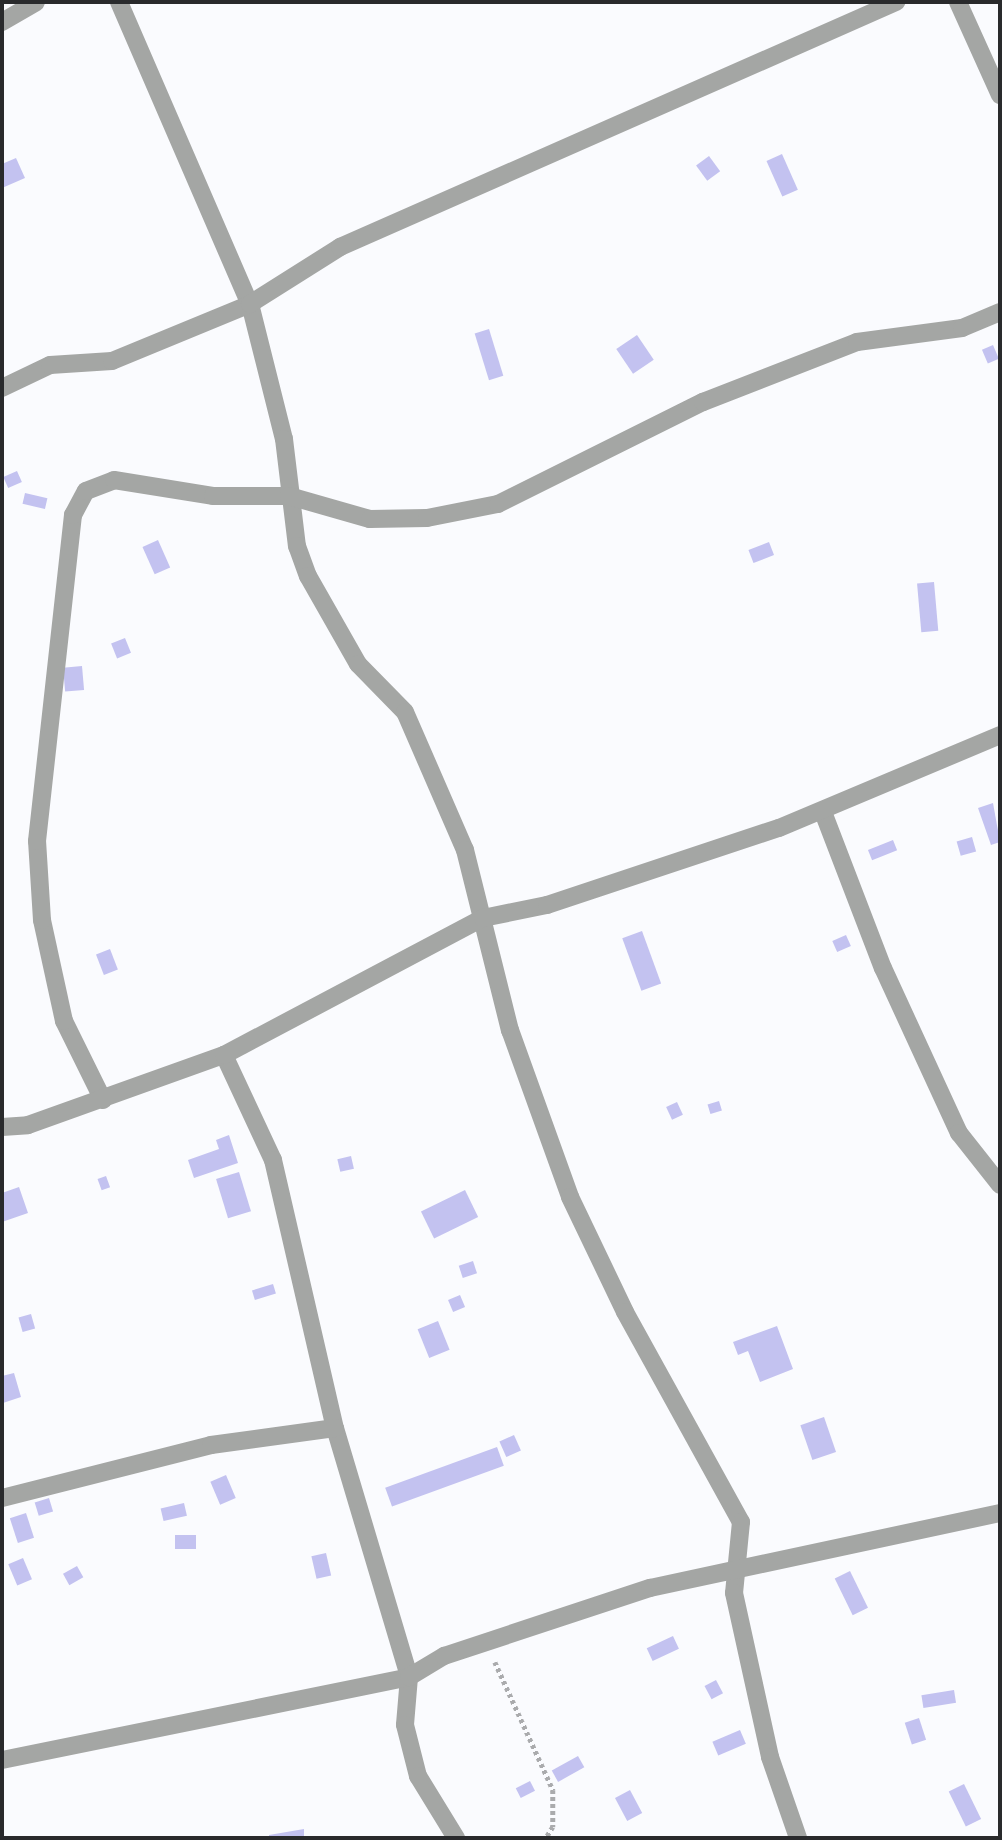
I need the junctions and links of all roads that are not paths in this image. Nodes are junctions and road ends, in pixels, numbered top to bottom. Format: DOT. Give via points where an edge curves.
graph roads {
  1 [pos="36,2"];
  2 [pos="119,2"];
  3 [pos="896,2"];
  4 [pos="958,2"];
  5 [pos="2,22"];
  6 [pos="1000,94"];
  7 [pos="250,304"];
  8 [pos="1000,313"];
  9 [pos="2,388"];
  10 [pos="289,496"];
  11 [pos="1000,735"];
  12 [pos="823,811"];
  13 [pos="483,918"];
  14 [pos="224,1055"];
  15 [pos="103,1100"];
  16 [pos="2,1127"];
  17 [pos="1000,1185"];
  18 [pos="335,1428"];
  19 [pos="2,1498"];
  20 [pos="1000,1513"];
  21 [pos="737,1568"];
  22 [pos="409,1677"];
  23 [pos="2,1760"];
  24 [pos="456,1838"];
  25 [pos="798,1838"];
  1 -- 5 [label="street"];
  2 -- 7 [label="street"];
  3 -- 7 [label="street" via="340,247"];
  4 -- 6 [label="street"];
  7 -- 9 [label="street" via="112,361 50,365"];
  7 -- 10 [label="street" via="284,439"];
  8 -- 10 [label="street" via="962,328 857,342 703,402 498,504 426,518 370,519"];
  10 -- 13 [label="street" via="308,576 358,664 405,712 465,850"];
  10 -- 15 [label="street" via="213,496 114,480 86,491 73,515 37,841 43,920 64,1021"];
  11 -- 12 [label="street"];
  12 -- 13 [label="street" via="547,905"];
  12 -- 17 [label="street" via="883,968 959,1133"];
  13 -- 14 [label="street"];
  13 -- 21 [label="street" via="510,1030 570,1197 625,1312 723,1481 741,1522"];
  14 -- 15 [label="street"];
  14 -- 18 [label="street" via="273,1160"];
  15 -- 16 [label="street" via="27,1125"];
  18 -- 19 [label="street" via="211,1445"];
  18 -- 22 [label="street"];
  20 -- 21 [label="street"];
  21 -- 22 [label="street" via="573,1610 480,1647 444,1656"];
  21 -- 25 [label="street" via="734,1593 770,1757"];
  22 -- 23 [label="street"];
  22 -- 24 [label="street" via="405,1725 418,1776"];
}
